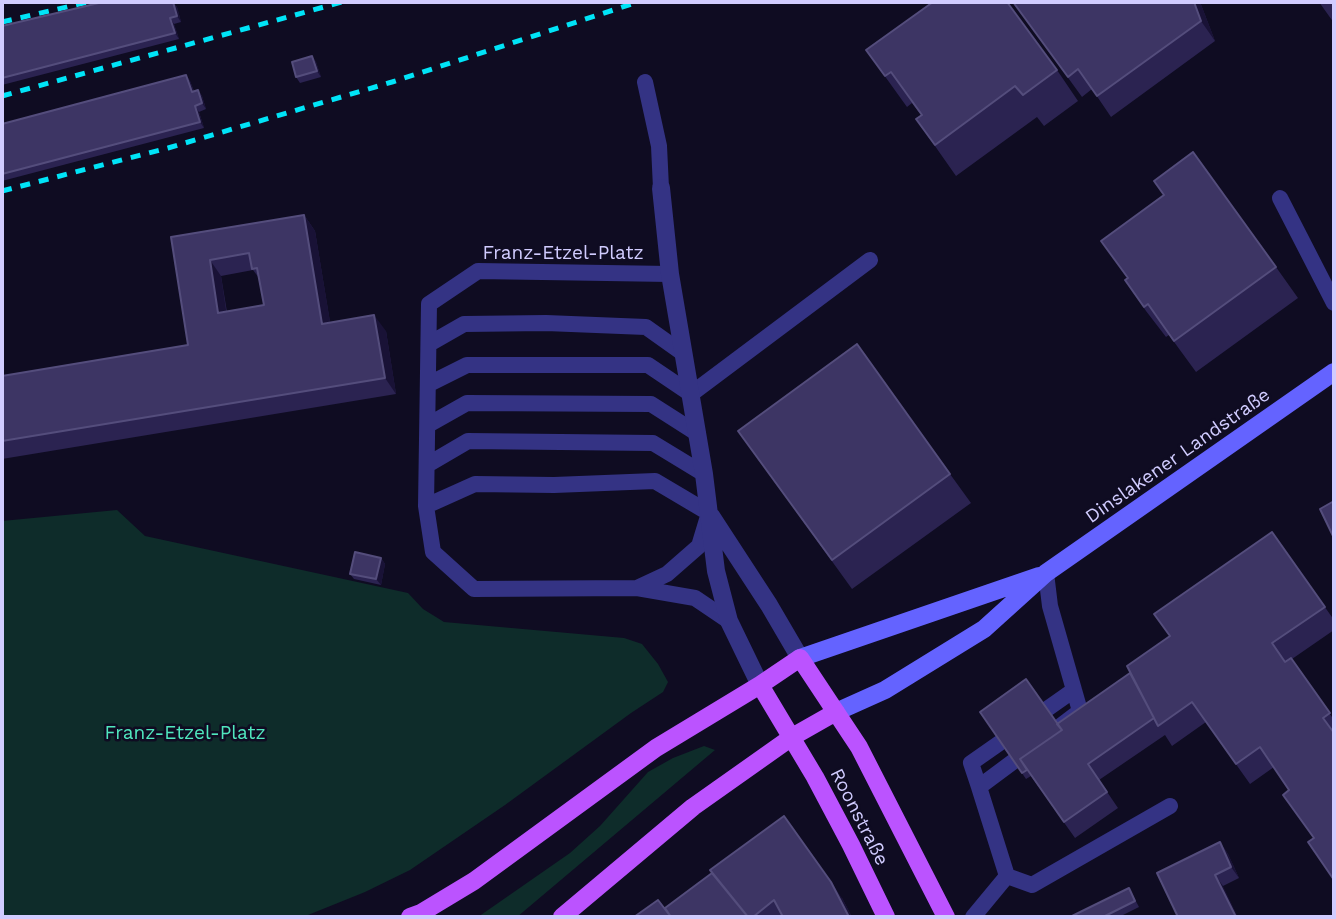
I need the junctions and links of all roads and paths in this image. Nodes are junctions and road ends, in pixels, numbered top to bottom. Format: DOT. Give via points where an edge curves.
graph roads {
  1 [pos="645,82"];
  2 [pos="661,188"];
  3 [pos="1280,198"];
  4 [pos="870,260"];
  5 [pos="670,274"];
  6 [pos="1334,303"];
  7 [pos="429,344"];
  8 [pos="684,354"];
  9 [pos="1334,372"];
  10 [pos="429,384"];
  11 [pos="691,394"];
  12 [pos="428,425"];
  13 [pos="698,434"];
  14 [pos="427,465"];
  15 [pos="705,474"];
  16 [pos="426,506"];
  17 [pos="709,513"];
  18 [pos="1046,573"];
  19 [pos="637,588"];
  20 [pos="729,621"];
  21 [pos="800,658"];
  22 [pos="760,685"];
  23 [pos="1074,690"];
  24 [pos="1047,709"];
  25 [pos="836,712"];
  26 [pos="1059,727"];
  27 [pos="792,737"];
  28 [pos="1001,742"];
  29 [pos="1013,761"];
  30 [pos="979,786"];
  31 [pos="1170,806"];
  32 [pos="1007,876"];
  33 [pos="418,916"];
  34 [pos="562,917"];
  35 [pos="887,917"];
  36 [pos="946,917"];
  37 [pos="973,917"];
  1 -- 2 [label="lane" via="659,146"];
  2 -- 5 [label="street, Franz-Etzel-Platz"];
  3 -- 6 [label="lane"];
  4 -- 11 [label="lane"];
  5 -- 7 [label="lane, Franz-Etzel-Platz" via="478,271 429,304"];
  5 -- 8 [label="street, Franz-Etzel-Platz"];
  7 -- 8 [label="lane" via="464,324 546,323 646,327"];
  7 -- 10 [label="lane, Franz-Etzel-Platz"];
  8 -- 11 [label="street, Franz-Etzel-Platz"];
  9 -- 18 [label="main road, Dinslakener Landstraße"];
  10 -- 11 [label="lane" via="467,365 648,365"];
  10 -- 12 [label="lane, Franz-Etzel-Platz"];
  11 -- 13 [label="street, Franz-Etzel-Platz"];
  12 -- 13 [label="lane" via="467,403 651,404"];
  12 -- 14 [label="lane, Franz-Etzel-Platz"];
  13 -- 15 [label="street, Franz-Etzel-Platz"];
  14 -- 15 [label="lane" via="468,441 653,443"];
  14 -- 16 [label="lane, Franz-Etzel-Platz"];
  15 -- 17 [label="street, Franz-Etzel-Platz"];
  16 -- 17 [label="lane" via="475,484 655,481"];
  16 -- 19 [label="lane, Franz-Etzel-Platz" via="433,552 474,589"];
  17 -- 19 [label="lane, Franz-Etzel-Platz" via="699,546 667,574"];
  17 -- 20 [label="street, Franz-Etzel-Platz" via="716,571"];
  17 -- 21 [label="street, Franz-Etzel-Platz"];
  18 -- 21 [label="main road, Dinslakener Landstraße"];
  18 -- 23 [label="lane" via="1050,606"];
  18 -- 25 [label="main road, Dinslakener Landstraße" via="985,629 885,690"];
  19 -- 20 [label="lane, Franz-Etzel-Platz" via="695,598"];
  20 -- 22 [label="street, Franz-Etzel-Platz"];
  21 -- 22 [label="main road"];
  21 -- 25 [label="main road"];
  22 -- 27 [label="main road, Roonstraße"];
  22 -- 33 [label="main road" via="656,748 474,881"];
  23 -- 24 [label="lane"];
  23 -- 26 [label="lane" via="1080,711"];
  25 -- 27 [label="main road"];
  25 -- 36 [label="main road" via="859,747"];
  27 -- 34 [label="main road" via="693,807"];
  27 -- 35 [label="main road, Roonstraße"];
  28 -- 30 [label="lane" via="971,763"];
  29 -- 30 [label="lane"];
  30 -- 32 [label="lane"];
  31 -- 32 [label="lane" via="1032,884"];
  32 -- 37 [label="lane"];
}
